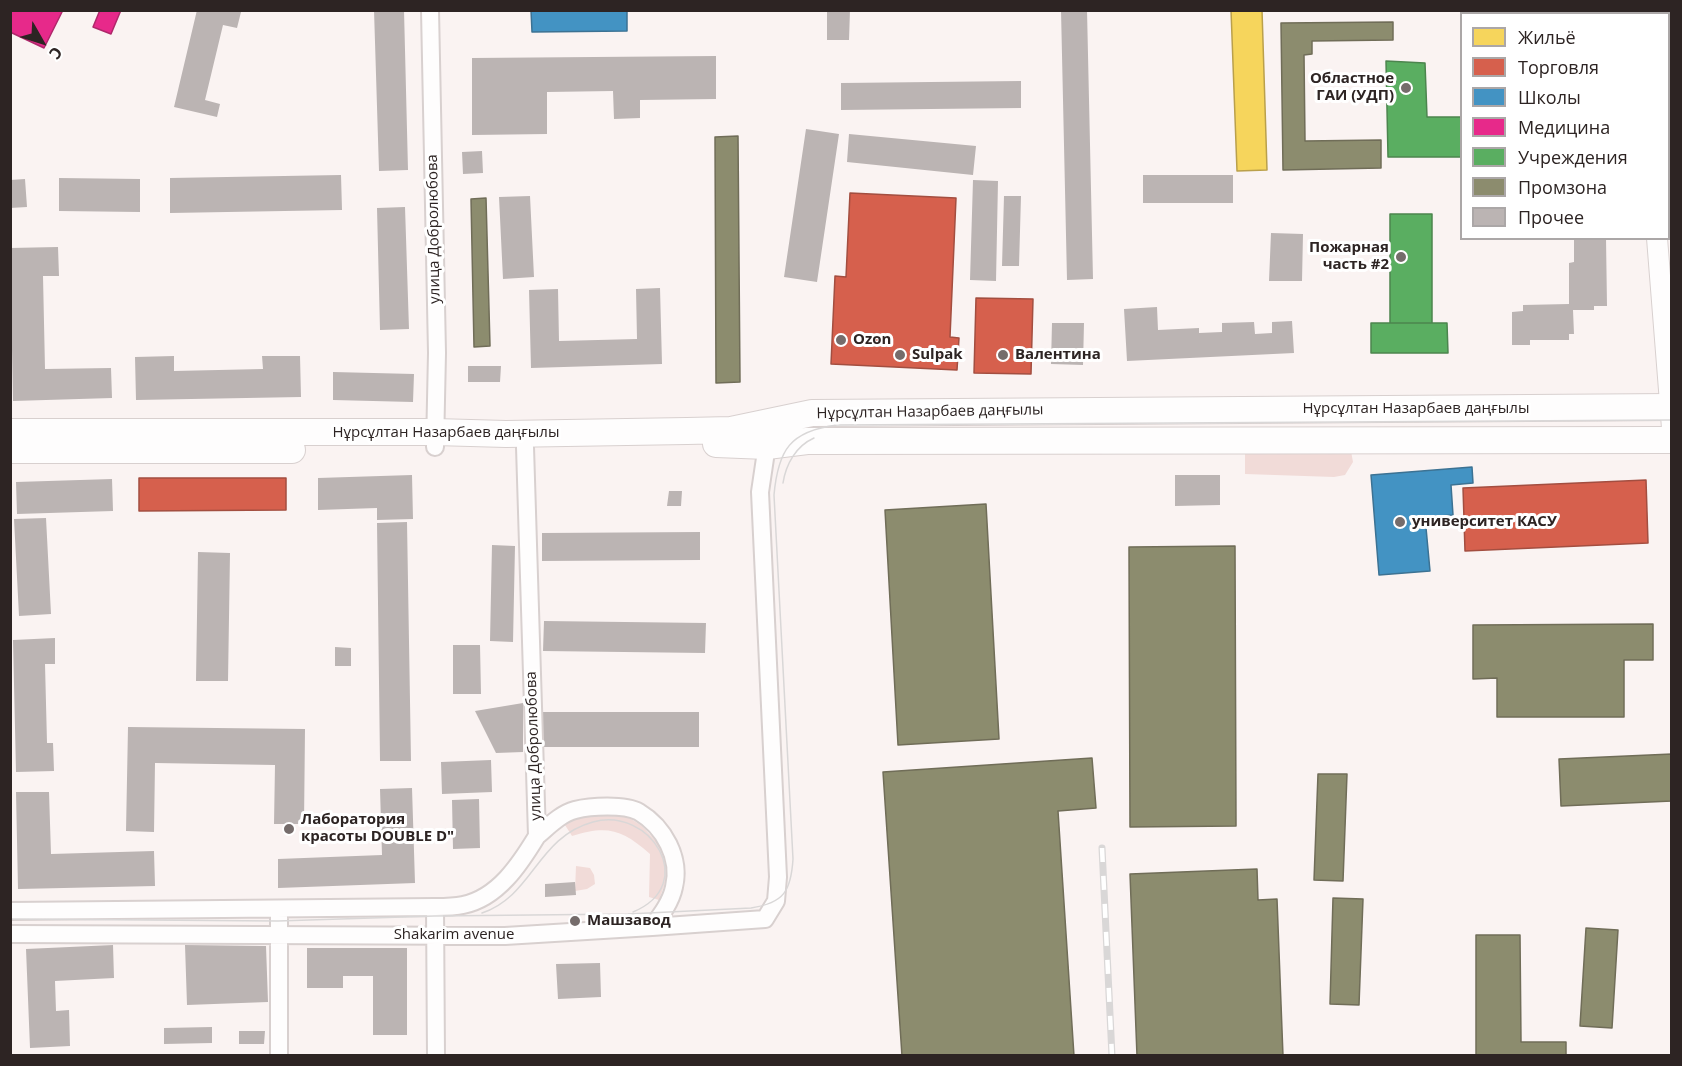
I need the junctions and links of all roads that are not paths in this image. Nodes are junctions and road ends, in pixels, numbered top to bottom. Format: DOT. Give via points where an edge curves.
graph roads {
  1 [pos="430,10"];
  2 [pos="1657,240"];
  3 [pos="1671,414"];
  4 [pos="10,432"];
  5 [pos="769,434"];
  6 [pos="435,440"];
  7 [pos="1671,440"];
  8 [pos="525,447"];
  9 [pos="10,450"];
  10 [pos="537,836"];
  11 [pos="435,907"];
  12 [pos="279,909"];
  13 [pos="10,911"];
  14 [pos="652,927"];
  15 [pos="10,934"];
  16 [pos="279,935"];
  17 [pos="434,935"];
  18 [pos="279,1056"];
  19 [pos="436,1056"];
  1 -- 6 [label="street, улица Добролюбова" via="438,353"];
  2 -- 3 [label="street"];
  3 -- 5 [label="main road, Нұрсұлтан Назарбаев даңғылы" via="812,413"];
  4 -- 6 [label="main road, Нұрсұлтан Назарбаев даңғылы"];
  5 -- 6 [label="main road, Нұрсұлтан Назарбаев даңғылы" via="731,430"];
  5 -- 7 [label="main road, Нұрсұлтан Назарбаев даңғылы" via="807,441"];
  5 -- 8 [label="main road, Нұрсұлтан Назарбаев даңғылы" via="731,443"];
  5 -- 14 [label="street, Shakarim avenue" via="760,492 776,901 765,919"];
  6 -- 8 [label="main road, Нұрсұлтан Назарбаев даңғылы"];
  6 -- 9 [label="main road, Нұрсұлтан Назарбаев даңғылы" via="218,451"];
  8 -- 10 [label="street, улица Добролюбова"];
  10 -- 11 [label="street, улица Добролюбова" via="503,884 482,899"];
  10 -- 14 [label="street" via="574,810 619,807 638,812 666,838 676,866 674,886"];
  11 -- 12 [label="street, Shakarim avenue"];
  11 -- 17 [label="street"];
  12 -- 13 [label="street, Shakarim avenue"];
  12 -- 16 [label="street"];
  14 -- 17 [label="street, Shakarim avenue" via="505,936"];
  15 -- 16 [label="street, Shakarim avenue"];
  16 -- 17 [label="street, Shakarim avenue"];
  16 -- 18 [label="street"];
  17 -- 19 [label="street"];
}
